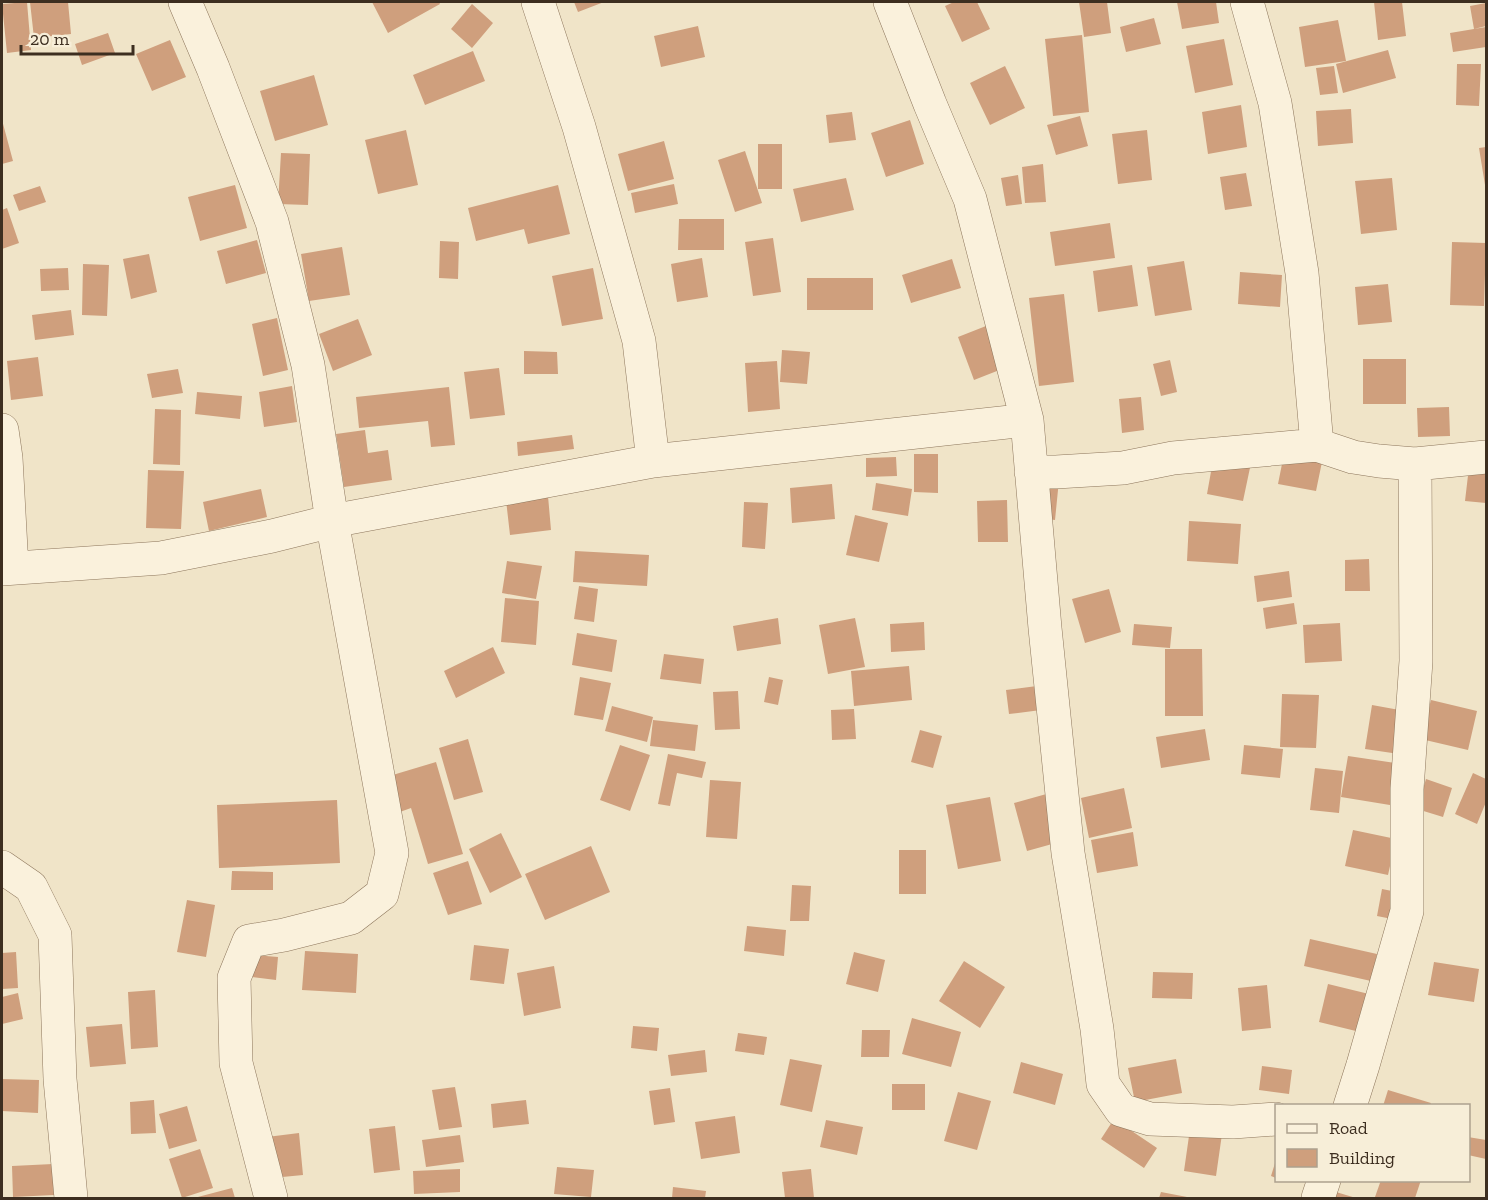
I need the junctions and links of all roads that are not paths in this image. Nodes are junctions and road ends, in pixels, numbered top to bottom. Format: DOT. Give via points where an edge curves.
graph roads {
  1 [pos="184,2"];
  2 [pos="538,2"];
  3 [pos="890,2"];
  4 [pos="1247,2"];
  5 [pos="1027,420"];
  6 [pos="2,430"];
  7 [pos="1317,445"];
  8 [pos="1486,457"];
  9 [pos="653,461"];
  10 [pos="1416,464"];
  11 [pos="1031,472"];
  12 [pos="332,521"];
  13 [pos="7,568"];
  14 [pos="2,867"];
  15 [pos="1351,1104"];
  16 [pos="1275,1119"];
  17 [pos="1323,1182"];
  18 [pos="71,1198"];
  19 [pos="271,1198"];
  20 [pos="1317,1198"];
  1 -- 12 [label="street" via="272,222 308,365"];
  2 -- 9 [label="street" via="579,128 639,341"];
  3 -- 5 [label="street" via="970,199"];
  4 -- 7 [label="street" via="1275,103 1302,273"];
  5 -- 9 [label="street"];
  5 -- 11 [label="street"];
  6 -- 13 [label="street"];
  7 -- 10 [label="street" via="1353,457"];
  7 -- 11 [label="street" via="1173,458 1123,468"];
  8 -- 10 [label="street"];
  9 -- 12 [label="street"];
  10 -- 15 [label="street" via="1416,661 1407,789 1407,911"];
  11 -- 16 [label="street" via="1068,853 1103,1084 1121,1110 1150,1119"];
  12 -- 13 [label="street" via="161,558"];
  12 -- 19 [label="street" via="392,853 382,894 351,918 249,941 234,978 236,1063"];
  14 -- 18 [label="street" via="31,887 55,935 60,1079"];
  17 -- 20 [label="street"];
}
